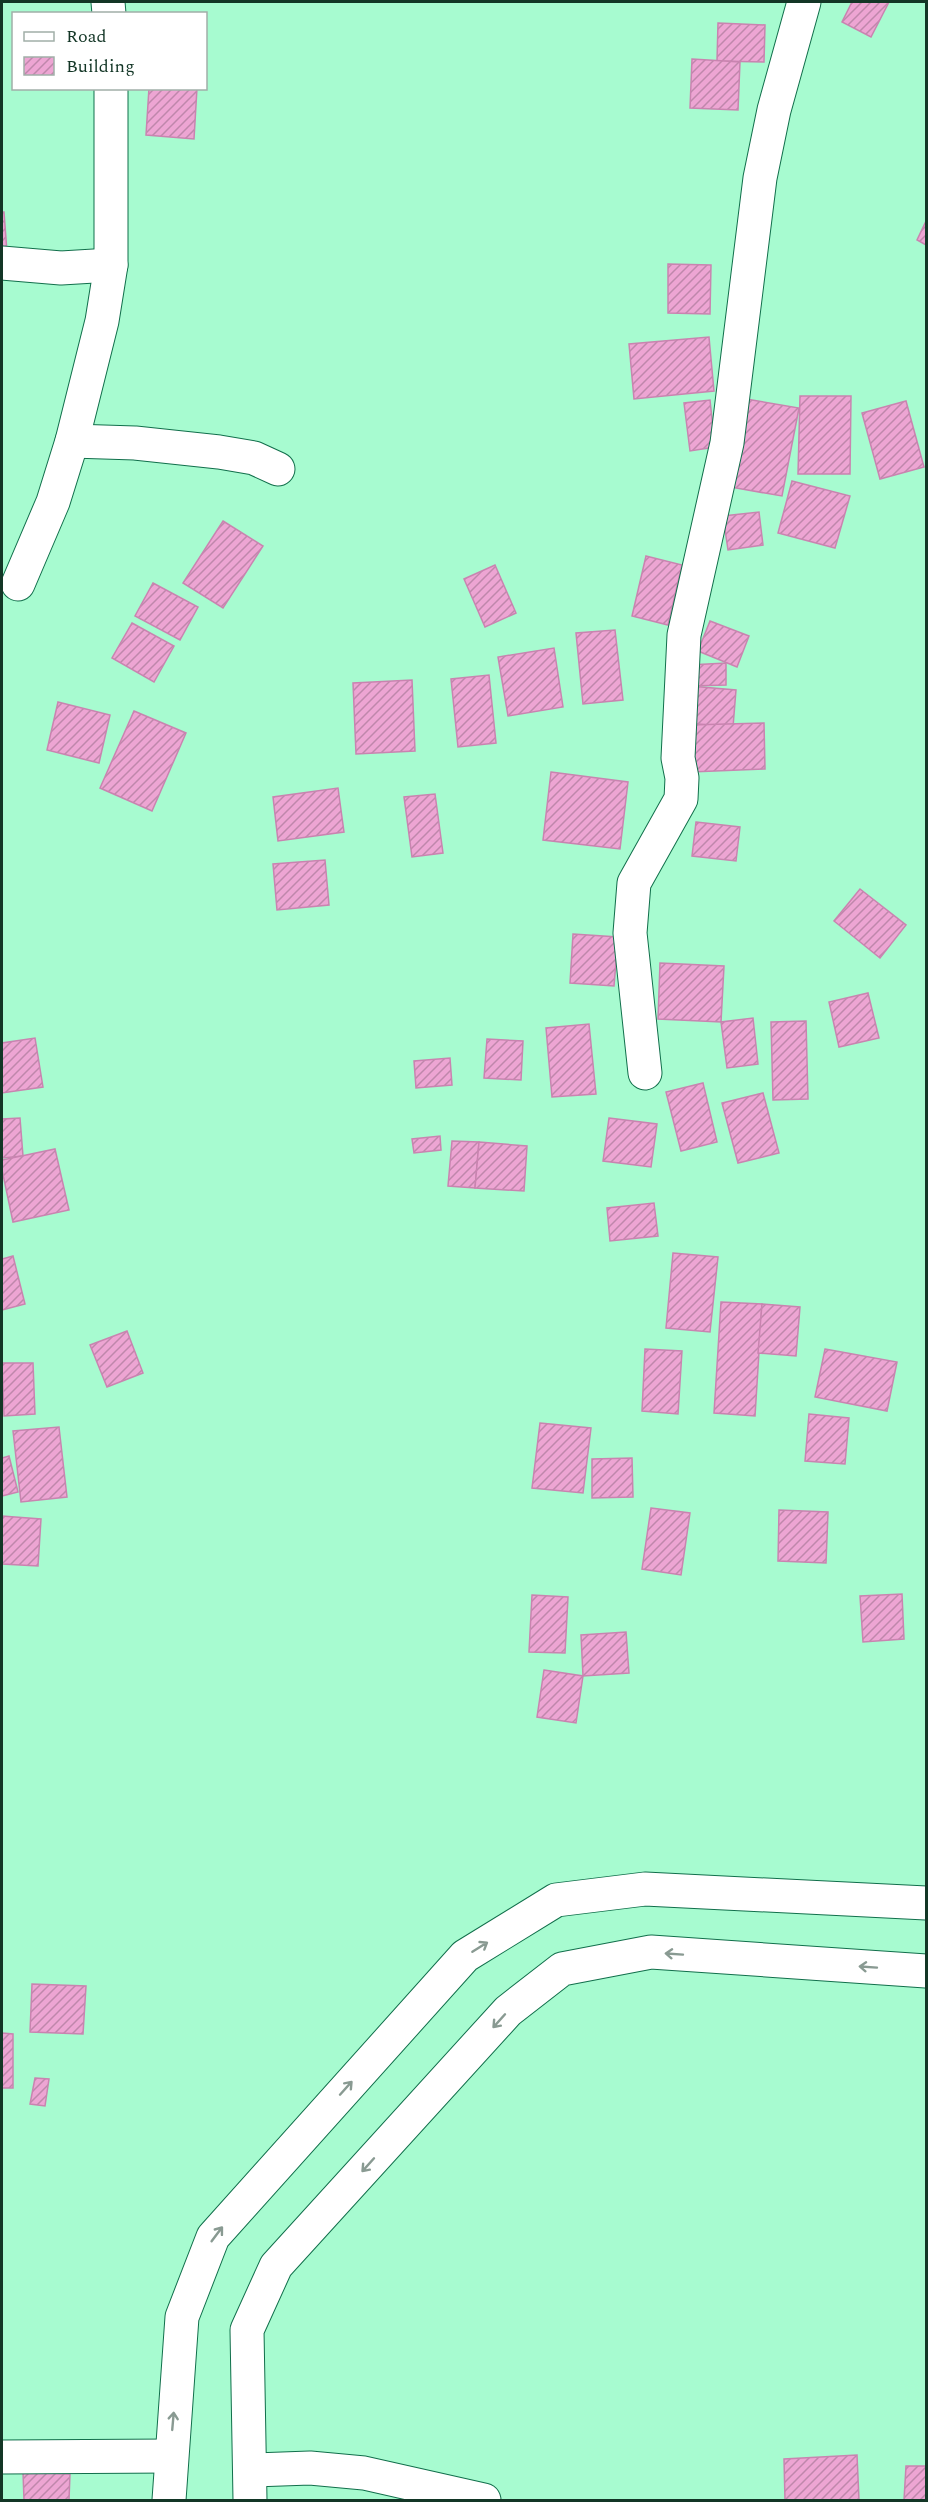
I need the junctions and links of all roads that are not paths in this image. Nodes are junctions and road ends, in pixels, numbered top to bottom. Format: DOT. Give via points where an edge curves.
graph roads {
  1 [pos="804,2"];
  2 [pos="111,90"];
  3 [pos="2,263"];
  4 [pos="111,265"];
  5 [pos="72,441"];
  6 [pos="278,470"];
  7 [pos="18,584"];
  8 [pos="645,1073"];
  9 [pos="927,1903"];
  10 [pos="927,1971"];
  11 [pos="171,2456"];
  12 [pos="2,2457"];
  13 [pos="250,2485"];
  14 [pos="169,2500"];
  15 [pos="484,2500"];
  1 -- 8 [label="street" via="760,178 727,443 684,635 678,758 681,799 634,883 630,933"];
  2 -- 4 [label="street"];
  3 -- 4 [label="street" via="61,268"];
  4 -- 5 [label="street" via="102,321"];
  5 -- 6 [label="street" via="219,452 254,458"];
  5 -- 7 [label="street" via="53,502"];
  11 -- 9 [label="street, one-way" via="182,2317 213,2237 465,1956 556,1900 645,1889"];
  10 -- 13 [label="street, one-way" via="651,1952 562,1969 508,2011 276,2266 247,2330"];
  11 -- 12 [label="street"];
  11 -- 14 [label="street"];
  13 -- 15 [label="street" via="310,2468 364,2473"];
}
